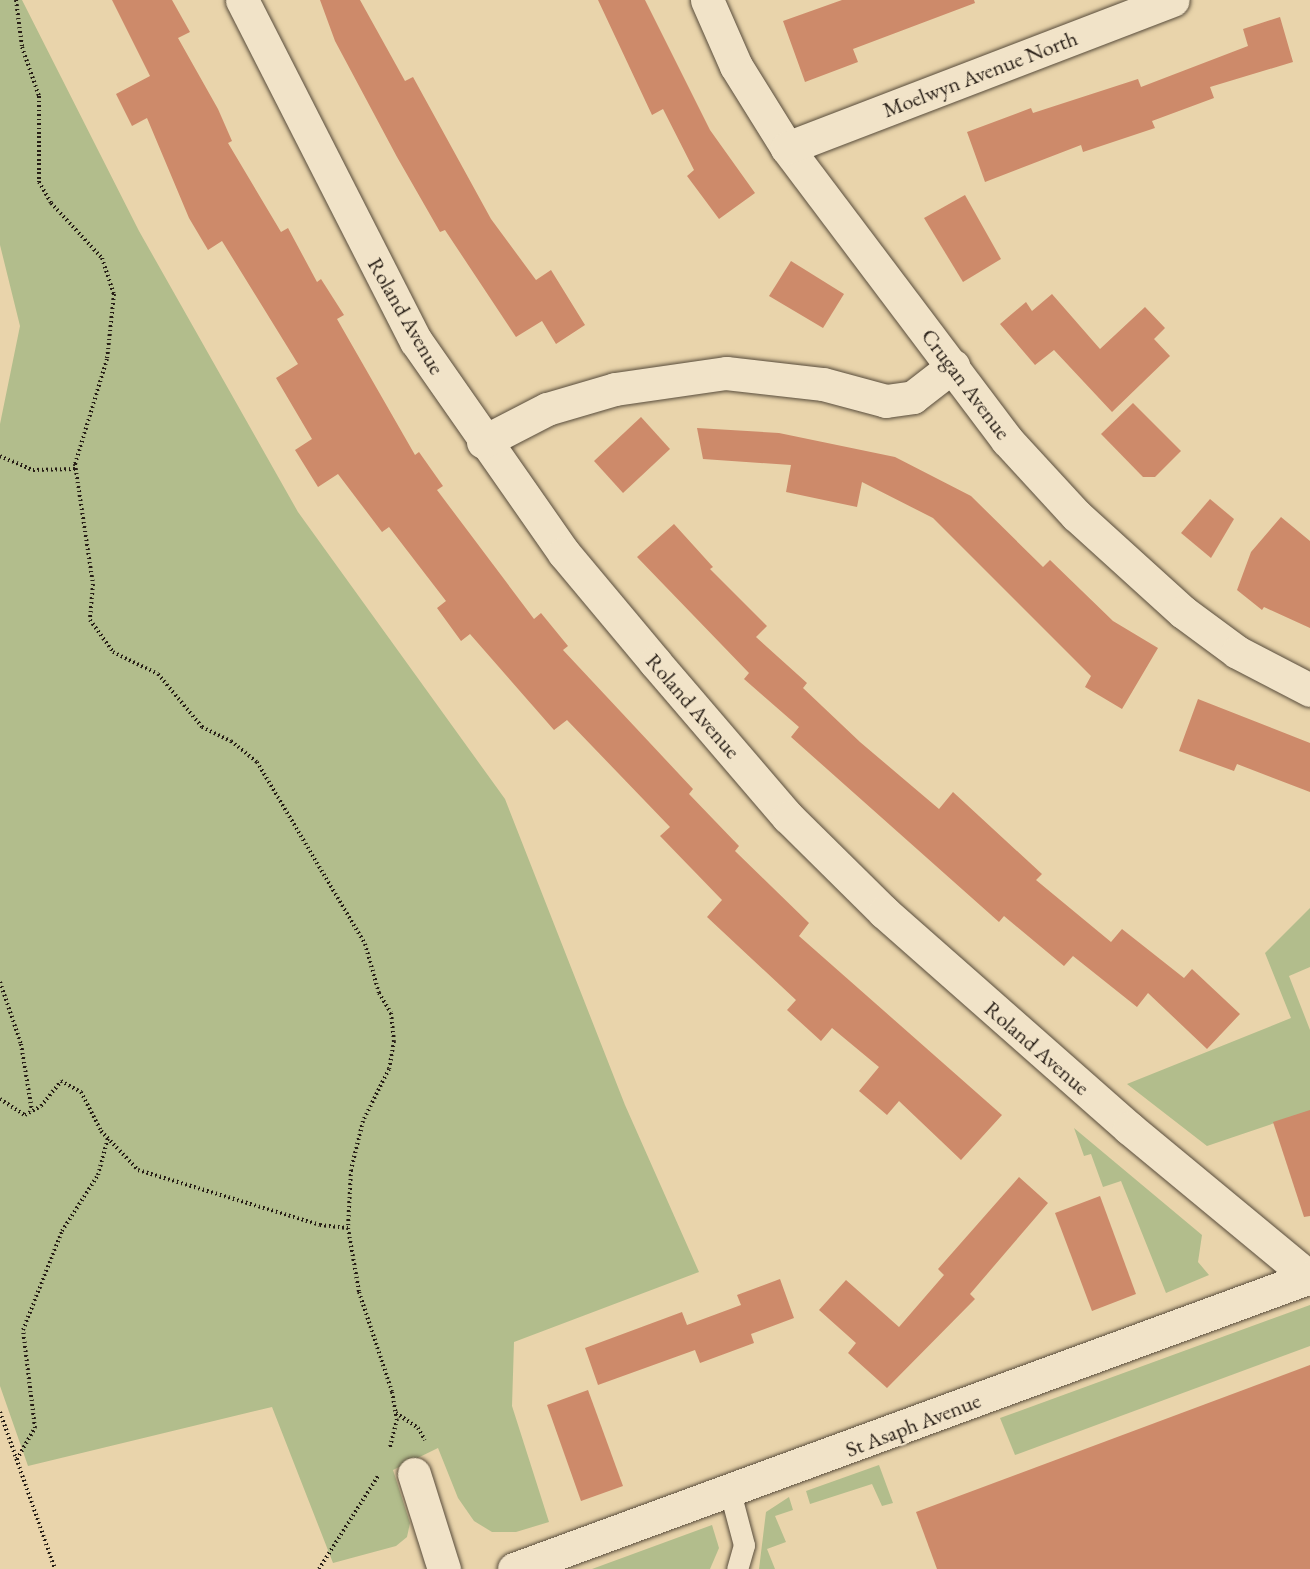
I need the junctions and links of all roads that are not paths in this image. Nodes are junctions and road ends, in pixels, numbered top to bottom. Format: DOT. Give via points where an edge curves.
graph roads {
  1 [pos="242,0"];
  2 [pos="707,0"];
  3 [pos="1173,0"];
  4 [pos="787,148"];
  5 [pos="953,366"];
  6 [pos="483,442"];
  7 [pos="1310,690"];
  8 [pos="1309,1277"];
  9 [pos="414,1474"];
  10 [pos="730,1492"];
  11 [pos="444,1569"];
  12 [pos="514,1569"];
  13 [pos="737,1569"];
  1 -- 6 [label="street, Roland Avenue" via="416,341"];
  2 -- 4 [label="street, Crugan Avenue" via="736,66"];
  3 -- 4 [label="street, Moelwyn Avenue North"];
  4 -- 5 [label="street, Crugan Avenue"];
  5 -- 6 [label="street" via="913,397 886,401 823,384 726,373 615,389 547,409"];
  5 -- 7 [label="street, Crugan Avenue" via="1007,440 1076,515 1192,618 1237,652"];
  6 -- 8 [label="street, Roland Avenue" via="564,553 788,817 951,973"];
  8 -- 10 [label="street, St Asaph Avenue"];
  9 -- 11 [label="street"];
  10 -- 12 [label="street, St Asaph Avenue"];
  10 -- 13 [label="lane" via="744,1545"];
}
